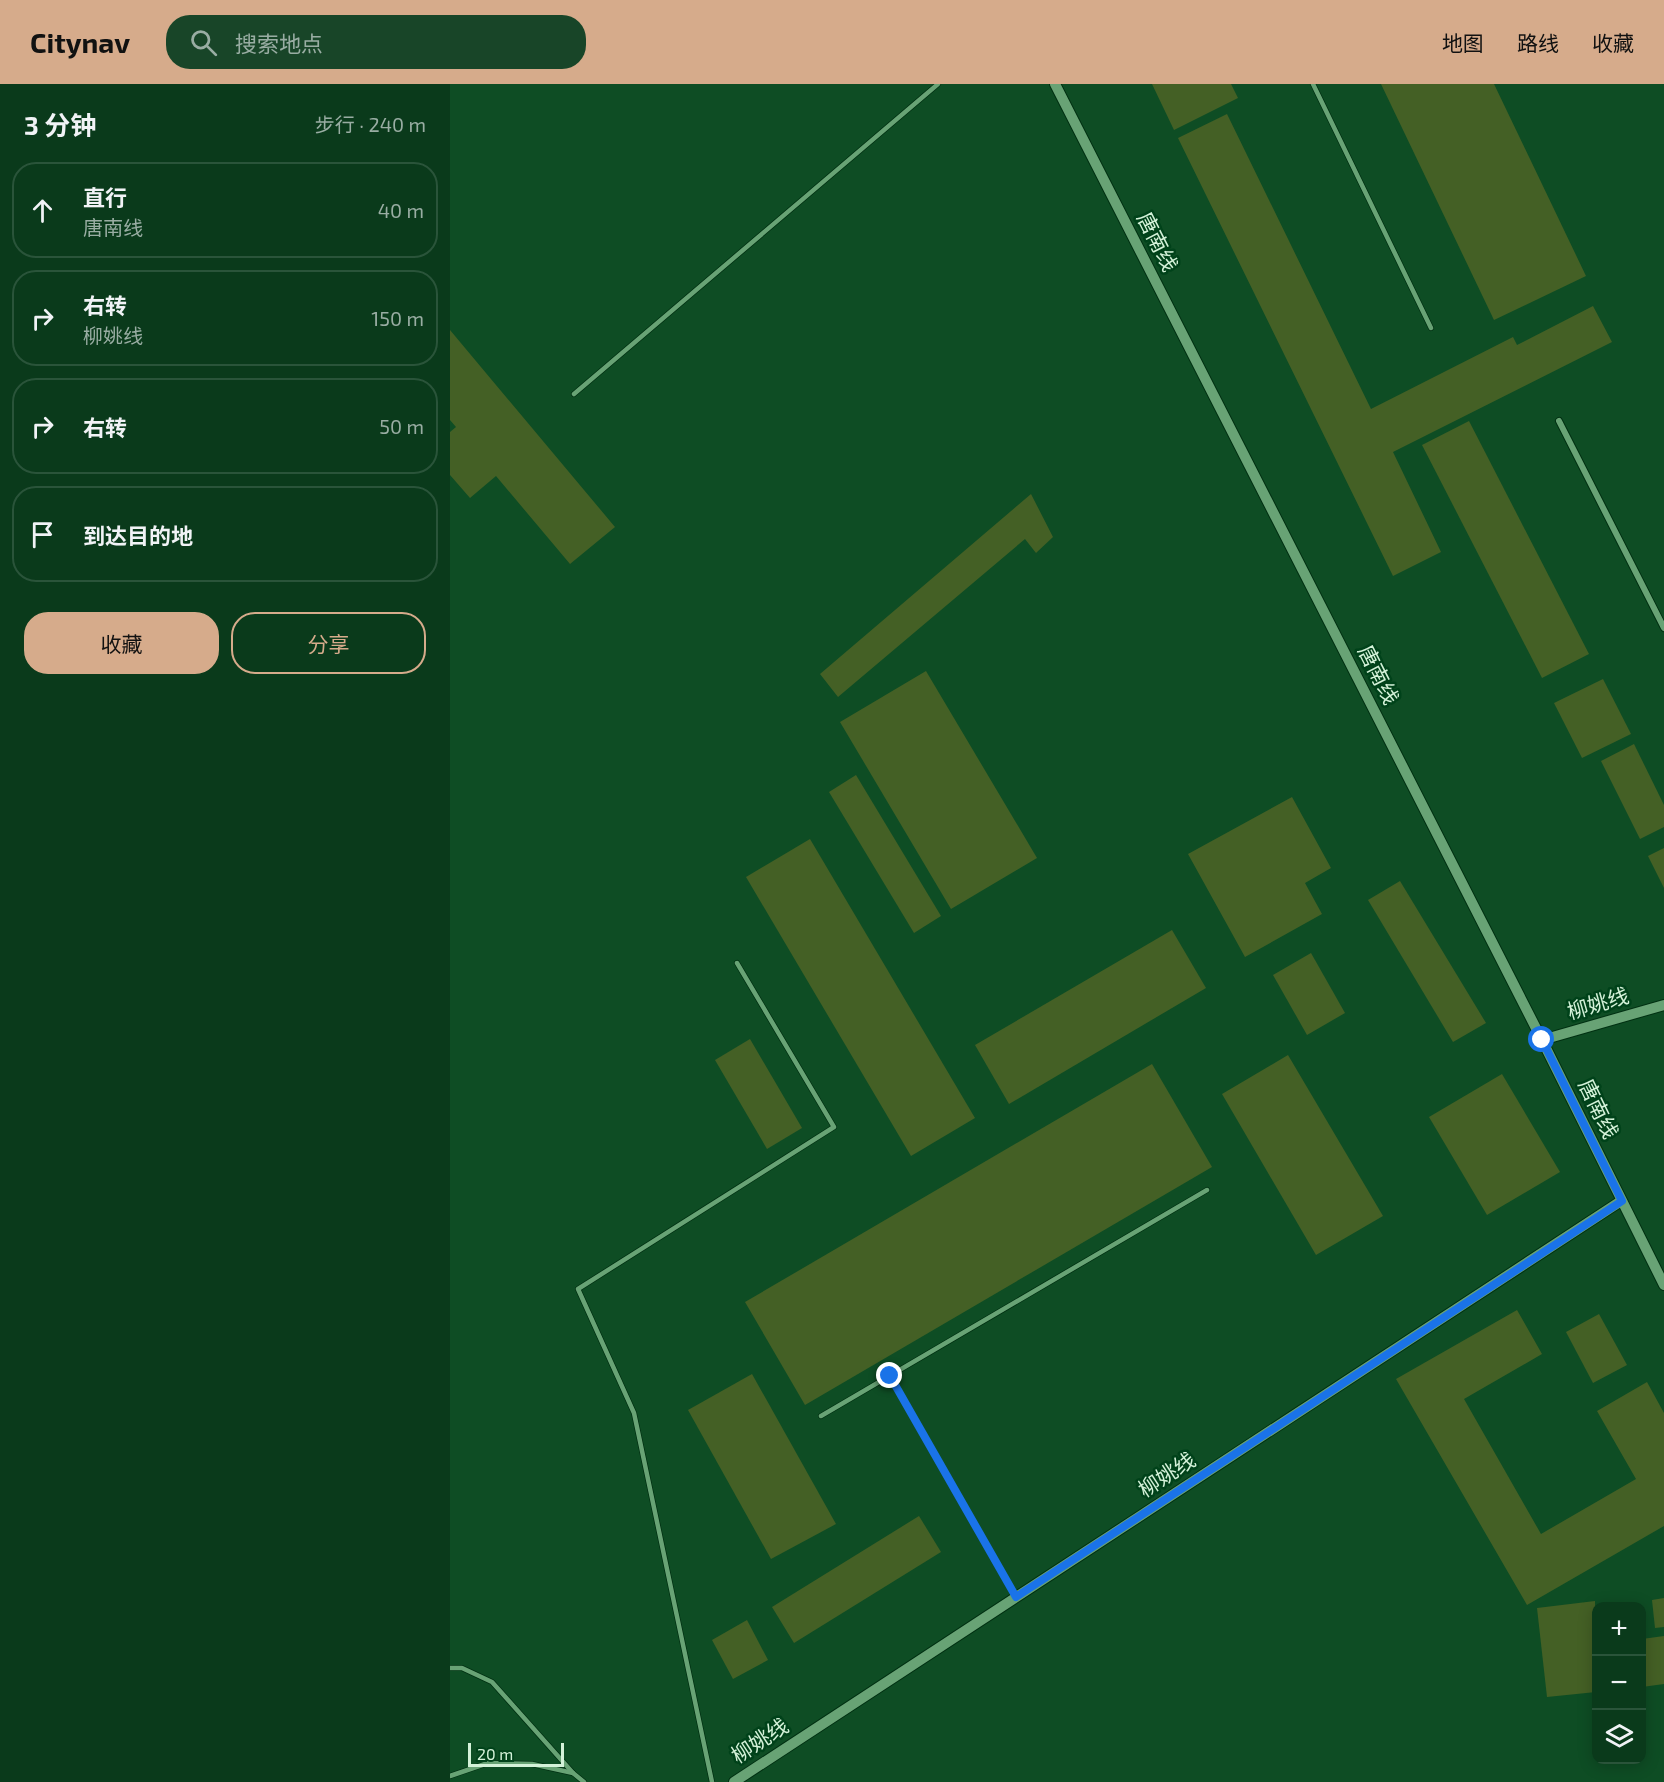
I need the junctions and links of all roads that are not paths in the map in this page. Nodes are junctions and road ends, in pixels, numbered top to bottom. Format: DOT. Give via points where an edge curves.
graph roads {
  1 [pos="938,84"];
  2 [pos="1055,84"];
  3 [pos="1313,84"];
  4 [pos="1431,328"];
  5 [pos="574,394"];
  6 [pos="1559,421"];
  7 [pos="1664,628"];
  8 [pos="737,963"];
  9 [pos="1664,1005"];
  10 [pos="1542,1040"];
  11 [pos="1207,1190"];
  12 [pos="1622,1201"];
  13 [pos="1664,1285"];
  14 [pos="890,1376"];
  15 [pos="821,1416"];
  16 [pos="1016,1597"];
  17 [pos="450,1668"];
  18 [pos="573,1773"];
  19 [pos="450,1776"];
  20 [pos="584,1782"];
  21 [pos="712,1782"];
  22 [pos="734,1782"];
  1 -- 5 [label="lane"];
  2 -- 10 [label="street, 唐南线"];
  3 -- 4 [label="lane"];
  6 -- 7 [label="street"];
  8 -- 21 [label="lane" via="834,1127 578,1289 634,1413"];
  9 -- 10 [label="street, 柳姚线"];
  10 -- 12 [label="street, 唐南线"];
  11 -- 14 [label="lane"];
  12 -- 13 [label="street, 唐南线"];
  12 -- 16 [label="street, 柳姚线"];
  14 -- 15 [label="lane"];
  14 -- 16 [label="lane"];
  16 -- 22 [label="street, 柳姚线"];
  17 -- 18 [label="lane" via="462,1668 492,1682"];
  18 -- 19 [label="lane" via="532,1764 488,1763"];
  18 -- 20 [label="lane"];
}
